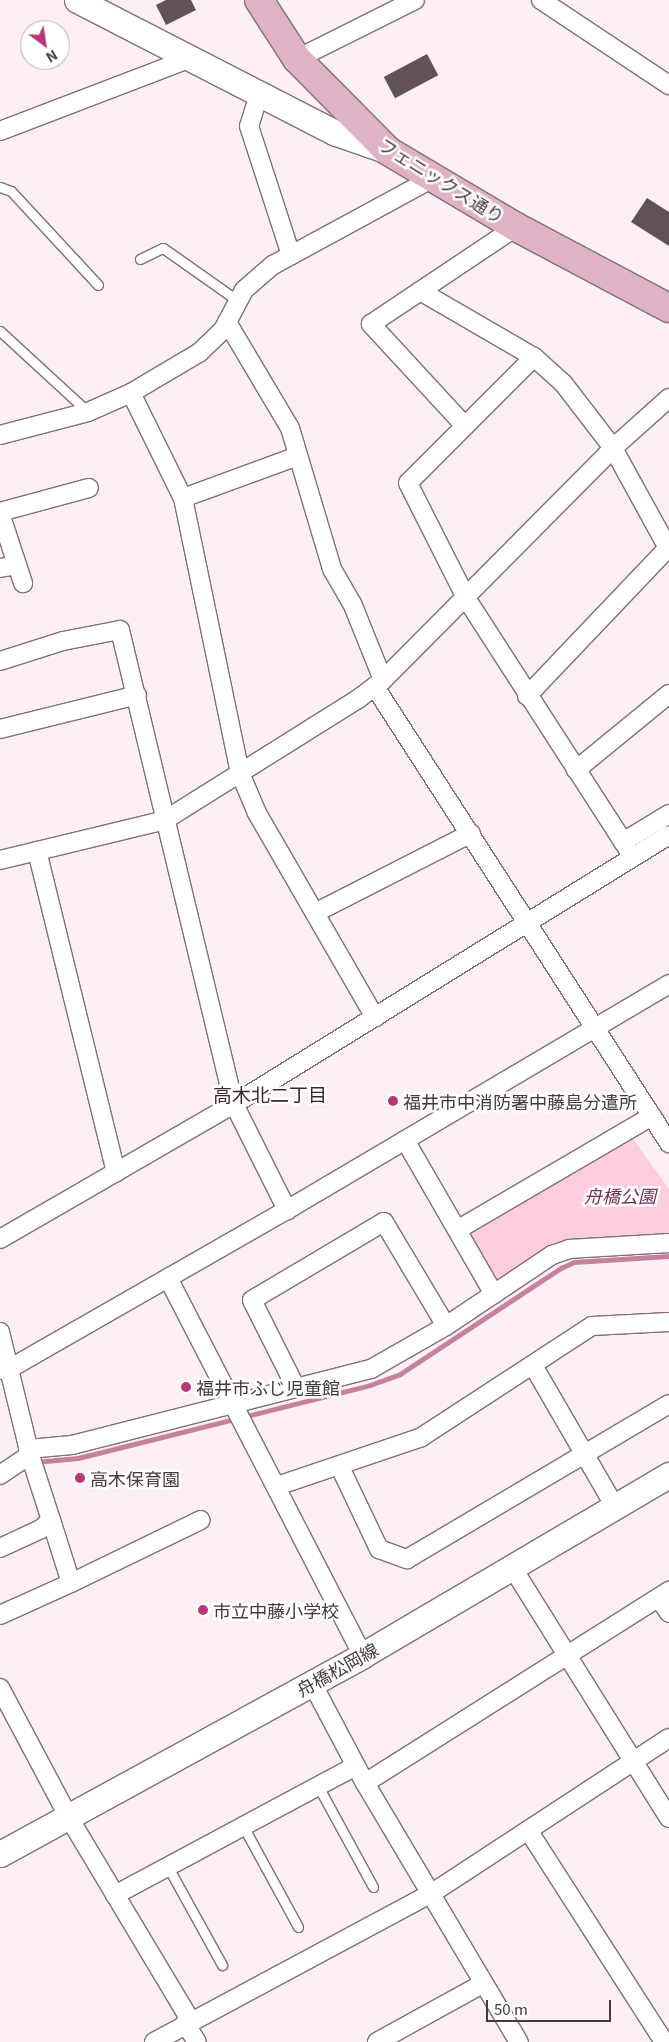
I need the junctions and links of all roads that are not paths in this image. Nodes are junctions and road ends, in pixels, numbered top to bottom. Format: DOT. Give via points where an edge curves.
graph roads {
  1 [pos="77,0"];
  2 [pos="259,0"];
  3 [pos="415,0"];
  4 [pos="541,0"];
  5 [pos="297,58"];
  6 [pos="189,60"];
  7 [pos="669,84"];
  8 [pos="259,94"];
  9 [pos="0,131"];
  10 [pos="388,150"];
  11 [pos="433,178"];
  12 [pos="0,187"];
  13 [pos="516,227"];
  14 [pos="291,255"];
  15 [pos="140,259"];
  16 [pos="98,286"];
  17 [pos="420,291"];
  18 [pos="238,301"];
  19 [pos="669,308"];
  20 [pos="227,322"];
  21 [pos="0,331"];
  22 [pos="534,358"];
  23 [pos="131,393"];
  24 [pos="669,398"];
  25 [pos="88,412"];
  26 [pos="466,426"];
  27 [pos="0,435"];
  28 [pos="613,448"];
  29 [pos="298,456"];
  30 [pos="89,488"];
  31 [pos="183,498"];
  32 [pos="0,512"];
  33 [pos="669,548"];
  34 [pos="9,567"];
  35 [pos="23,583"];
  36 [pos="466,598"];
  37 [pos="0,661"];
  38 [pos="379,683"];
  39 [pos="669,694"];
  40 [pos="137,695"];
  41 [pos="527,696"];
  42 [pos="0,729"];
  43 [pos="576,770"];
  44 [pos="240,773"];
  45 [pos="669,814"];
  46 [pos="165,820"];
  47 [pos="471,833"];
  48 [pos="669,835"];
  49 [pos="624,842"];
  50 [pos="36,852"];
  51 [pos="633,857"];
  52 [pos="0,860"];
  53 [pos="315,913"];
  54 [pos="529,921"];
  55 [pos="669,984"];
  56 [pos="375,1017"];
  57 [pos="595,1028"];
  58 [pos="234,1104"];
  59 [pos="652,1116"];
  60 [pos="405,1140"];
  61 [pos="669,1143"];
  62 [pos="116,1172"];
  63 [pos="287,1210"];
  64 [pos="457,1230"];
  65 [pos="0,1239"];
  66 [pos="669,1243"];
  67 [pos="168,1278"];
  68 [pos="494,1294"];
  69 [pos="669,1322"];
  70 [pos="446,1326"];
  71 [pos="0,1332"];
  72 [pos="534,1367"];
  73 [pos="5,1369"];
  74 [pos="296,1388"];
  75 [pos="235,1403"];
  76 [pos="669,1404"];
  77 [pos="29,1452"];
  78 [pos="584,1454"];
  79 [pos="340,1467"];
  80 [pos="0,1475"];
  81 [pos="669,1475"];
  82 [pos="277,1486"];
  83 [pos="615,1507"];
  84 [pos="51,1520"];
  85 [pos="201,1520"];
  86 [pos="0,1548"];
  87 [pos="512,1567"];
  88 [pos="71,1582"];
  89 [pos="664,1594"];
  90 [pos="669,1613"];
  91 [pos="0,1615"];
  92 [pos="363,1655"];
  93 [pos="566,1658"];
  94 [pos="312,1683"];
  95 [pos="0,1688"];
  96 [pos="669,1738"];
  97 [pos="633,1761"];
  98 [pos="356,1766"];
  99 [pos="365,1783"];
  100 [pos="318,1786"];
  101 [pos="68,1816"];
  102 [pos="669,1818"];
  103 [pos="243,1826"];
  104 [pos="528,1830"];
  105 [pos="0,1854"];
  106 [pos="168,1867"];
  107 [pos="373,1887"];
  108 [pos="432,1892"];
  109 [pos="115,1895"];
  110 [pos="298,1927"];
  111 [pos="222,1965"];
  112 [pos="482,1984"];
  113 [pos="188,2022"];
  114 [pos="154,2042"];
  115 [pos="197,2042"];
  116 [pos="377,2042"];
  117 [pos="519,2042"];
  118 [pos="664,2042"];
  1 -- 6 [label="main road"];
  2 -- 5 [label="main road, フェニックス通り"];
  3 -- 5 [label="street"];
  4 -- 7 [label="street"];
  5 -- 10 [label="main road, フェニックス通り"];
  6 -- 8 [label="main road"];
  6 -- 9 [label="street"];
  8 -- 10 [label="main road" via="336,133"];
  8 -- 14 [label="street" via="249,126"];
  10 -- 11 [label="main road, フェニックス通り"];
  11 -- 13 [label="main road, フェニックス通り"];
  11 -- 14 [label="street"];
  12 -- 16 [label="lane" via="11,191"];
  13 -- 17 [label="street"];
  13 -- 19 [label="main road, フェニックス通り"];
  14 -- 18 [label="street" via="244,290"];
  15 -- 18 [label="lane" via="163,248"];
  17 -- 22 [label="street"];
  17 -- 26 [label="street" via="371,324"];
  18 -- 20 [label="street"];
  20 -- 23 [label="street" via="200,352"];
  20 -- 29 [label="street" via="290,428"];
  21 -- 25 [label="lane"];
  22 -- 26 [label="street"];
  22 -- 28 [label="street" via="564,383"];
  23 -- 25 [label="street"];
  23 -- 31 [label="street"];
  24 -- 28 [label="street"];
  25 -- 27 [label="street"];
  26 -- 36 [label="street" via="408,483"];
  28 -- 33 [label="street"];
  28 -- 36 [label="street"];
  29 -- 31 [label="street"];
  29 -- 38 [label="street" via="332,569 352,603"];
  30 -- 32 [label="street"];
  31 -- 44 [label="street"];
  32 -- 34 [label="street"];
  33 -- 41 [label="street"];
  34 -- 35 [label="street"];
  36 -- 38 [label="street"];
  36 -- 41 [label="street"];
  37 -- 40 [label="street" via="63,641 120,630"];
  38 -- 44 [label="street"];
  38 -- 47 [label="street"];
  39 -- 43 [label="street"];
  40 -- 42 [label="street"];
  40 -- 46 [label="street"];
  41 -- 43 [label="street"];
  43 -- 49 [label="street"];
  44 -- 46 [label="street"];
  44 -- 53 [label="street" via="257,813"];
  45 -- 49 [label="street"];
  46 -- 50 [label="street"];
  46 -- 58 [label="street"];
  47 -- 53 [label="street"];
  47 -- 54 [label="street"];
  48 -- 51 [label="street"];
  49 -- 51 [label="street"];
  50 -- 52 [label="street"];
  50 -- 62 [label="street"];
  51 -- 54 [label="street"];
  53 -- 56 [label="street"];
  54 -- 56 [label="street"];
  54 -- 57 [label="street"];
  55 -- 57 [label="street"];
  56 -- 58 [label="street"];
  57 -- 59 [label="street"];
  57 -- 60 [label="street"];
  58 -- 62 [label="street"];
  58 -- 63 [label="street"];
  59 -- 61 [label="street"];
  59 -- 64 [label="street"];
  60 -- 63 [label="street"];
  60 -- 64 [label="street"];
  62 -- 65 [label="street"];
  63 -- 67 [label="street"];
  64 -- 68 [label="street"];
  66 -- 68 [label="street" via="569,1249 552,1255"];
  67 -- 73 [label="street"];
  67 -- 75 [label="street"];
  68 -- 70 [label="street"];
  69 -- 72 [label="street" via="592,1326"];
  70 -- 74 [label="street" via="371,1369"];
  70 -- 74 [label="street" via="384,1222 252,1300"];
  71 -- 73 [label="street"];
  72 -- 78 [label="street"];
  72 -- 79 [label="street" via="420,1438"];
  73 -- 77 [label="street"];
  74 -- 75 [label="street"];
  75 -- 77 [label="street" via="72,1445"];
  75 -- 82 [label="street"];
  76 -- 78 [label="street"];
  77 -- 80 [label="street"];
  77 -- 84 [label="street"];
  78 -- 79 [label="street" via="407,1559 379,1549"];
  78 -- 83 [label="street"];
  79 -- 82 [label="street"];
  81 -- 83 [label="main road, 舟橋松岡線"];
  82 -- 92 [label="street"];
  83 -- 87 [label="main road, 舟橋松岡線"];
  84 -- 86 [label="street" via="41,1529"];
  84 -- 88 [label="street"];
  85 -- 88 [label="street"];
  87 -- 92 [label="main road, 舟橋松岡線"];
  87 -- 93 [label="street"];
  88 -- 91 [label="street"];
  89 -- 90 [label="street"];
  89 -- 93 [label="street"];
  92 -- 94 [label="main road, 舟橋松岡線"];
  93 -- 97 [label="street"];
  93 -- 99 [label="street"];
  94 -- 98 [label="street"];
  94 -- 101 [label="main road, 舟橋松岡線"];
  95 -- 101 [label="street"];
  96 -- 97 [label="street"];
  97 -- 102 [label="street"];
  97 -- 104 [label="street"];
  98 -- 99 [label="street"];
  98 -- 100 [label="street"];
  99 -- 108 [label="street"];
  100 -- 103 [label="street"];
  100 -- 107 [label="lane"];
  101 -- 105 [label="main road, 舟橋松岡線"];
  101 -- 109 [label="street"];
  103 -- 106 [label="street"];
  103 -- 110 [label="lane"];
  104 -- 108 [label="street"];
  104 -- 118 [label="street"];
  106 -- 109 [label="street"];
  106 -- 111 [label="lane"];
  108 -- 112 [label="street"];
  108 -- 113 [label="street"];
  109 -- 113 [label="street"];
  112 -- 116 [label="street"];
  112 -- 117 [label="street"];
  113 -- 114 [label="street"];
  113 -- 115 [label="street"];
}
